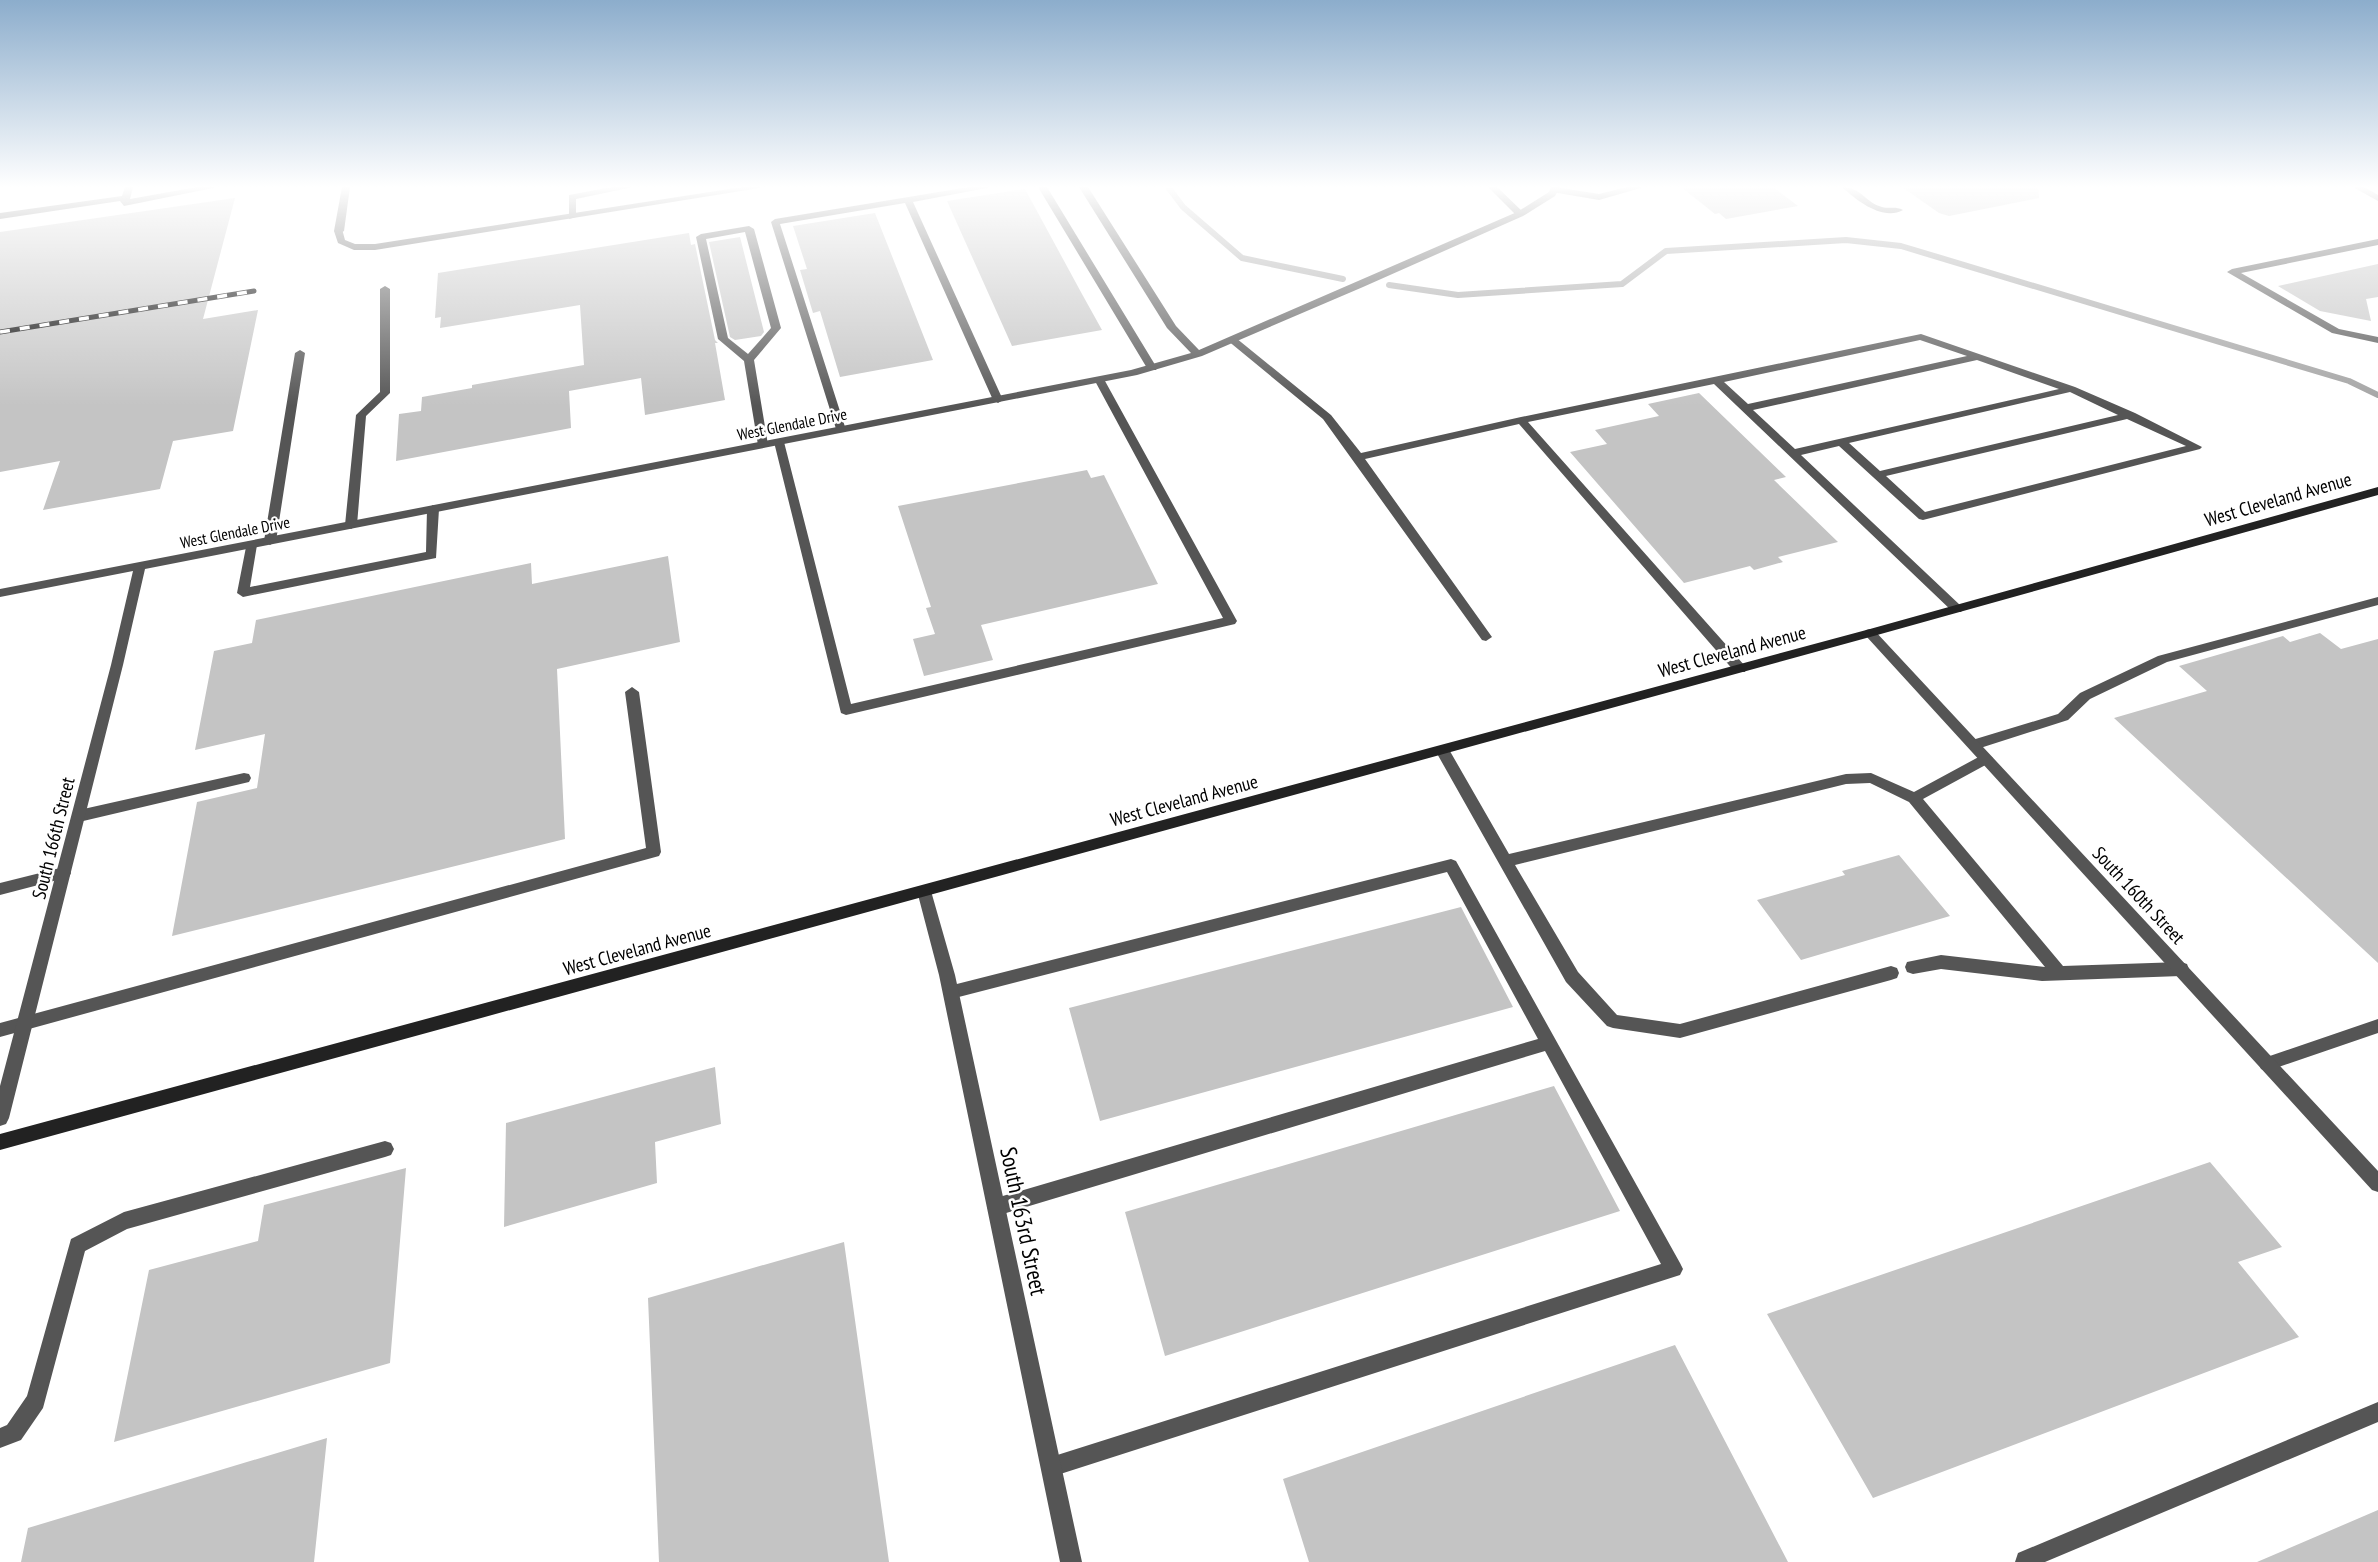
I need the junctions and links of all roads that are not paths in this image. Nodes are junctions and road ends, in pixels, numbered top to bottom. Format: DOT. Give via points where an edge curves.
graph roads {
  1 [pos="706,260"];
  2 [pos="757,260"];
  3 [pos="787,260"];
  4 [pos="935,260"];
  5 [pos="1086,260"];
  6 [pos="1129,260"];
  7 [pos="1415,260"];
  8 [pos="2291,260"];
  9 [pos="385,289"];
  10 [pos="1232,340"];
  11 [pos="2378,340"];
  12 [pos="300,354"];
  13 [pos="1198,354"];
  14 [pos="1979,357"];
  15 [pos="749,360"];
  16 [pos="1152,368"];
  17 [pos="1716,380"];
  18 [pos="1100,381"];
  19 [pos="2071,389"];
  20 [pos="998,400"];
  21 [pos="1746,408"];
  22 [pos="2131,415"];
  23 [pos="1521,420"];
  24 [pos="841,430"];
  25 [pos="779,442"];
  26 [pos="1841,442"];
  27 [pos="763,445"];
  28 [pos="1794,453"];
  29 [pos="1358,457"];
  30 [pos="1878,475"];
  31 [pos="2378,491"];
  32 [pos="433,509"];
  33 [pos="351,525"];
  34 [pos="270,541"];
  35 [pos="251,545"];
  36 [pos="140,566"];
  37 [pos="0,593"];
  38 [pos="2378,601"];
  39 [pos="1957,609"];
  40 [pos="1870,633"];
  41 [pos="1486,637"];
  42 [pos="1740,669"];
  43 [pos="632,692"];
  44 [pos="1973,745"];
  45 [pos="1442,750"];
  46 [pos="1986,758"];
  47 [pos="244,778"];
  48 [pos="1914,798"];
  49 [pos="79,816"];
  50 [pos="1506,862"];
  51 [pos="64,873"];
  52 [pos="0,889"];
  53 [pos="924,891"];
  54 [pos="1913,967"];
  55 [pos="2181,969"];
  56 [pos="1891,973"];
  57 [pos="2059,973"];
  58 [pos="951,992"];
  59 [pos="26,1023"];
  60 [pos="2378,1026"];
  61 [pos="0,1030"];
  62 [pos="1549,1042"];
  63 [pos="2267,1064"];
  64 [pos="0,1118"];
  65 [pos="0,1142"];
  66 [pos="385,1149"];
  67 [pos="2378,1184"];
  68 [pos="996,1207"];
  69 [pos="2378,1412"];
  70 [pos="0,1438"];
  71 [pos="1051,1467"];
  72 [pos="2025,1560"];
  73 [pos="1071,1562"];
  1 -- 15 [label="street" via="723,338"];
  2 -- 15 [label="street" via="776,328"];
  3 -- 24 [label="street"];
  4 -- 20 [label="street"];
  5 -- 16 [label="street"];
  6 -- 13 [label="street" via="1172,328"];
  7 -- 10 [label="street, West Glendale Drive"];
  8 -- 11 [label="street" via="2232,272 2336,331"];
  9 -- 33 [label="street" via="385,393 361,415"];
  10 -- 13 [label="street, West Glendale Drive"];
  10 -- 29 [label="street" via="1327,417"];
  12 -- 34 [label="street"];
  13 -- 16 [label="street, West Glendale Drive"];
  14 -- 17 [label="street" via="1921,337"];
  14 -- 19 [label="street"];
  14 -- 21 [label="street"];
  15 -- 27 [label="street"];
  16 -- 18 [label="street, West Glendale Drive"];
  17 -- 21 [label="street"];
  17 -- 23 [label="street"];
  18 -- 20 [label="street, West Glendale Drive"];
  18 -- 25 [label="street" via="1231,621 846,710"];
  19 -- 22 [label="street"];
  19 -- 26 [label="street"];
  20 -- 24 [label="street, West Glendale Drive"];
  21 -- 28 [label="street"];
  22 -- 30 [label="street"];
  22 -- 30 [label="street" via="2196,447 1923,516"];
  23 -- 29 [label="street"];
  23 -- 42 [label="street"];
  24 -- 25 [label="street, West Glendale Drive"];
  25 -- 27 [label="street, West Glendale Drive"];
  26 -- 28 [label="street"];
  26 -- 30 [label="street"];
  27 -- 32 [label="street, West Glendale Drive"];
  28 -- 39 [label="street"];
  29 -- 41 [label="street"];
  31 -- 39 [label="main road, West Cleveland Avenue"];
  32 -- 33 [label="street, West Glendale Drive"];
  32 -- 35 [label="street" via="432,555 243,593"];
  33 -- 34 [label="street, West Glendale Drive"];
  34 -- 35 [label="street, West Glendale Drive"];
  35 -- 36 [label="street, West Glendale Drive"];
  36 -- 37 [label="street, West Glendale Drive"];
  36 -- 49 [label="street, South 166th Street"];
  38 -- 44 [label="street" via="2163,659 2085,696 2063,718"];
  39 -- 40 [label="main road, West Cleveland Avenue"];
  40 -- 42 [label="main road, West Cleveland Avenue"];
  40 -- 44 [label="street, South 160th Street"];
  42 -- 45 [label="main road, West Cleveland Avenue"];
  43 -- 59 [label="street" via="654,852"];
  44 -- 46 [label="street, South 160th Street"];
  45 -- 50 [label="street"];
  45 -- 53 [label="main road, West Cleveland Avenue"];
  46 -- 48 [label="street"];
  46 -- 55 [label="street, South 160th Street"];
  47 -- 49 [label="street"];
  48 -- 50 [label="street" via="1871,778 1846,779"];
  48 -- 57 [label="street"];
  49 -- 51 [label="street, South 166th Street"];
  50 -- 56 [label="street" via="1572,977 1613,1021 1680,1031"];
  51 -- 52 [label="street"];
  51 -- 59 [label="street, South 166th Street"];
  53 -- 58 [label="street, South 163rd Street"];
  53 -- 65 [label="main road, West Cleveland Avenue"];
  54 -- 57 [label="street" via="1941,961"];
  55 -- 57 [label="street"];
  55 -- 63 [label="street, South 160th Street"];
  58 -- 62 [label="street" via="1451,865"];
  58 -- 68 [label="street, South 163rd Street"];
  59 -- 61 [label="street"];
  59 -- 64 [label="street, South 166th Street"];
  60 -- 63 [label="street"];
  62 -- 68 [label="street"];
  62 -- 71 [label="street" via="1674,1269"];
  63 -- 67 [label="street, South 160th Street"];
  66 -- 70 [label="street" via="124,1221 77,1245 36,1401 14,1433"];
  68 -- 71 [label="street, South 163rd Street"];
  69 -- 72 [label="street"];
  71 -- 73 [label="street, South 163rd Street"];
}
